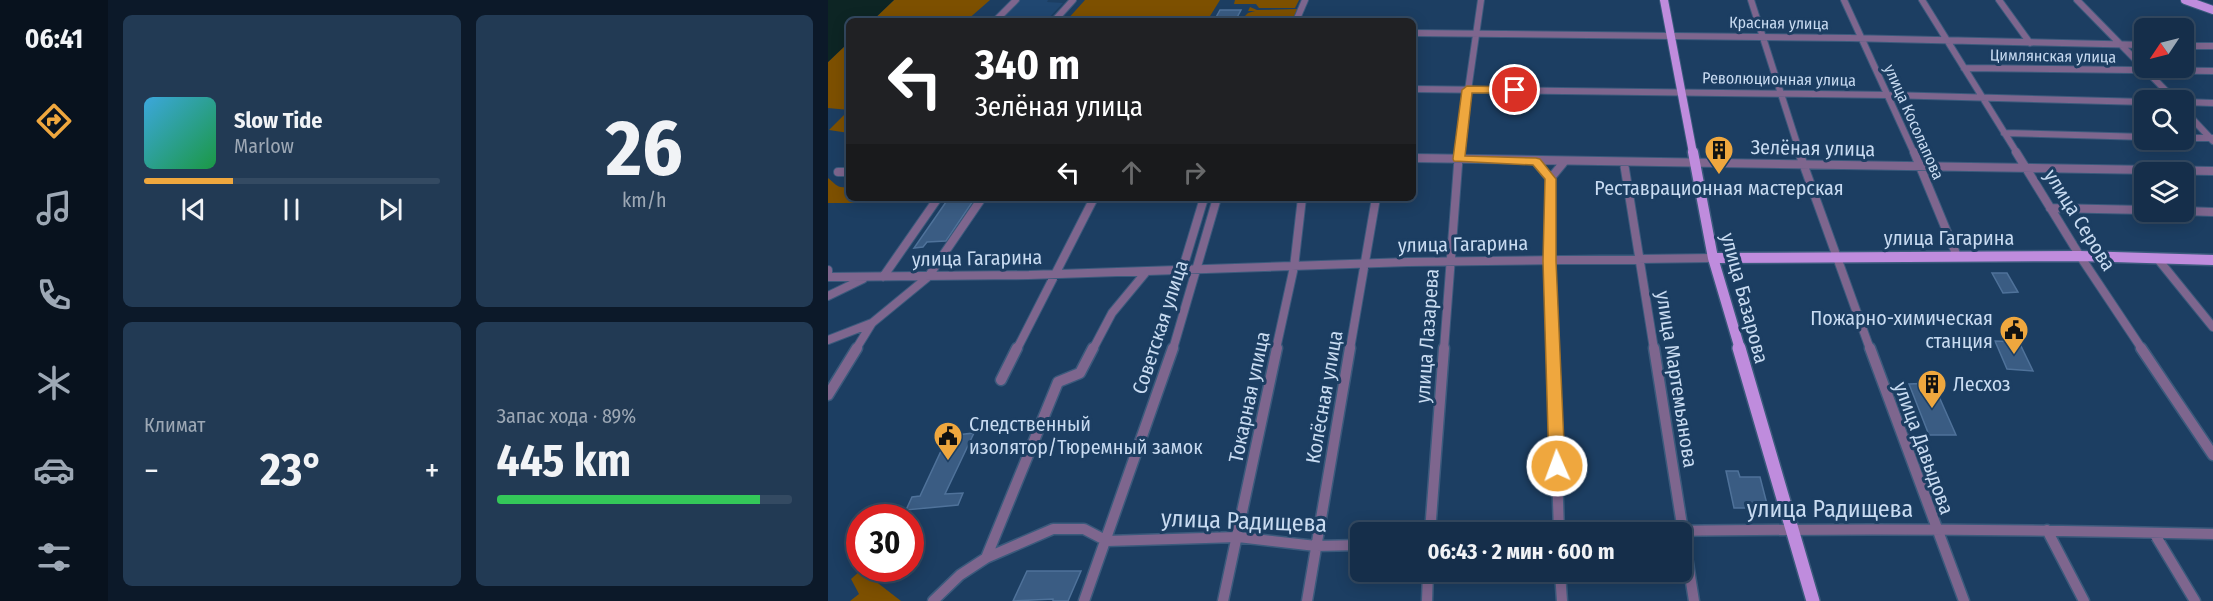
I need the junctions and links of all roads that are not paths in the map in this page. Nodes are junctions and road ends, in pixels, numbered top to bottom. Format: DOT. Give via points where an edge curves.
graph roads {
  1 [pos="1016,0"];
  2 [pos="1073,0"];
  3 [pos="1305,0"];
  4 [pos="1481,0"];
  5 [pos="1664,0"];
  6 [pos="1750,0"];
  7 [pos="1844,0"];
  8 [pos="1922,0"];
  9 [pos="1999,0"];
  10 [pos="2077,0"];
  11 [pos="2184,0"];
  12 [pos="2213,10"];
  13 [pos="997,18"];
  14 [pos="1057,18"];
  15 [pos="1297,18"];
  16 [pos="1416,33"];
  17 [pos="1477,34"];
  18 [pos="1671,36"];
  19 [pos="1761,37"];
  20 [pos="1861,38"];
  21 [pos="1947,41"];
  22 [pos="2030,42"];
  23 [pos="2121,45"];
  24 [pos="2134,45"];
  25 [pos="2194,46"];
  26 [pos="2213,46"];
  27 [pos="2134,59"];
  28 [pos="1964,68"];
  29 [pos="2134,71"];
  30 [pos="2194,71"];
  31 [pos="2213,71"];
  32 [pos="2153,78"];
  33 [pos="1416,89"];
  34 [pos="1467,90"];
  35 [pos="2165,90"];
  36 [pos="1681,92"];
  37 [pos="1779,93"];
  38 [pos="1887,94"];
  39 [pos="1983,98"];
  40 [pos="2134,102"];
  41 [pos="2194,102"];
  42 [pos="2213,103"];
  43 [pos="2194,120"];
  44 [pos="2004,133"];
  45 [pos="2134,137"];
  46 [pos="2194,138"];
  47 [pos="2212,139"];
  48 [pos="1416,158"];
  49 [pos="1458,159"];
  50 [pos="1536,162"];
  51 [pos="1564,162"];
  52 [pos="1694,162"];
  53 [pos="1624,163"];
  54 [pos="1805,164"];
  55 [pos="1920,166"];
  56 [pos="2026,169"];
  57 [pos="2213,171"];
  58 [pos="838,172"];
  59 [pos="846,172"];
  60 [pos="1550,179"];
  61 [pos="936,201"];
  62 [pos="980,201"];
  63 [pos="1092,201"];
  64 [pos="1203,201"];
  65 [pos="1216,201"];
  66 [pos="1302,201"];
  67 [pos="1375,201"];
  68 [pos="2050,208"];
  69 [pos="2134,210"];
  70 [pos="2194,211"];
  71 [pos="2213,212"];
  72 [pos="2080,255"];
  73 [pos="1957,256"];
  74 [pos="1836,257"];
  75 [pos="1713,258"];
  76 [pos="2157,258"];
  77 [pos="1639,260"];
  78 [pos="2213,260"];
  79 [pos="1550,261"];
  80 [pos="1450,262"];
  81 [pos="1365,263"];
  82 [pos="1294,267"];
  83 [pos="1198,269"];
  84 [pos="828,270"];
  85 [pos="1182,271"];
  86 [pos="1146,272"];
  87 [pos="1053,275"];
  88 [pos="828,277"];
  89 [pos="866,277"];
  90 [pos="883,277"];
  91 [pos="928,277"];
  92 [pos="828,296"];
  93 [pos="872,323"];
  94 [pos="2213,327"];
  95 [pos="828,340"];
  96 [pos="1001,380"];
  97 [pos="828,395"];
  98 [pos="2213,455"];
  99 [pos="1431,522"];
  100 [pos="1559,522"];
  101 [pos="1682,522"];
  102 [pos="1791,529"];
  103 [pos="1692,530"];
  104 [pos="2047,530"];
  105 [pos="1937,531"];
  106 [pos="2154,534"];
  107 [pos="2213,534"];
  108 [pos="1238,537"];
  109 [pos="1107,541"];
  110 [pos="1350,545"];
  111 [pos="1316,546"];
  112 [pos="986,558"];
  113 [pos="1428,582"];
  114 [pos="1561,582"];
  115 [pos="1691,582"];
  116 [pos="933,601"];
  117 [pos="1084,601"];
  118 [pos="1223,601"];
  119 [pos="1307,601"];
  120 [pos="1427,601"];
  121 [pos="1562,601"];
  122 [pos="1694,601"];
  123 [pos="1813,601"];
  124 [pos="1964,601"];
  125 [pos="2084,601"];
  126 [pos="2195,601"];
  1 -- 13 [label="street"];
  2 -- 14 [label="street"];
  3 -- 15 [label="street"];
  4 -- 17 [label="street, улица Лазарева"];
  5 -- 18 [label="main road, улица Базарова"];
  6 -- 19 [label="street, улица Давыдова"];
  7 -- 20 [label="street, улица Косолапова"];
  8 -- 21 [label="street, улица Серова"];
  9 -- 22 [label="street"];
  10 -- 23 [label="street"];
  11 -- 12 [label="main road"];
  16 -- 17 [label="street, Красная улица"];
  17 -- 18 [label="street, Красная улица"];
  17 -- 34 [label="street, улица Лазарева"];
  18 -- 19 [label="street, Красная улица"];
  18 -- 36 [label="main road, улица Базарова"];
  19 -- 20 [label="street, Красная улица"];
  19 -- 37 [label="street, улица Давыдова"];
  20 -- 21 [label="street, Красная улица"];
  20 -- 38 [label="street, улица Косолапова"];
  21 -- 22 [label="street, Красная улица"];
  21 -- 28 [label="street, улица Серова"];
  22 -- 23 [label="street, Красная улица"];
  23 -- 24 [label="street, Красная улица"];
  23 -- 27 [label="street"];
  25 -- 26 [label="street"];
  28 -- 29 [label="street, Цимлянская улица"];
  28 -- 39 [label="street, улица Серова"];
  30 -- 31 [label="street, Цимлянская улица"];
  32 -- 35 [label="street"];
  33 -- 34 [label="street, Революционная улица"];
  34 -- 36 [label="street, Революционная улица"];
  34 -- 49 [label="street, улица Лазарева"];
  36 -- 37 [label="street, Революционная улица"];
  36 -- 52 [label="main road, улица Базарова"];
  37 -- 38 [label="street, Революционная улица"];
  37 -- 54 [label="street, улица Давыдова"];
  38 -- 39 [label="street, Революционная улица"];
  38 -- 55 [label="street, улица Косолапова"];
  39 -- 40 [label="street, Революционная улица"];
  39 -- 44 [label="street, улица Серова"];
  41 -- 42 [label="street"];
  43 -- 47 [label="street"];
  44 -- 45 [label="street"];
  44 -- 56 [label="street, улица Серова"];
  46 -- 47 [label="street"];
  48 -- 49 [label="street, Зелёная улица"];
  49 -- 50 [label="street, Зелёная улица"];
  49 -- 80 [label="street, улица Лазарева"];
  50 -- 51 [label="street, Зелёная улица"];
  50 -- 60 [label="street"];
  51 -- 53 [label="street, Зелёная улица"];
  51 -- 60 [label="street"];
  52 -- 53 [label="street, Зелёная улица"];
  52 -- 54 [label="street, Зелёная улица"];
  52 -- 75 [label="main road, улица Базарова"];
  53 -- 77 [label="street, улица Мартемьянова"];
  54 -- 55 [label="street, Зелёная улица"];
  54 -- 74 [label="street, улица Давыдова"];
  55 -- 56 [label="street, Зелёная улица"];
  55 -- 73 [label="street, улица Косолапова"];
  56 -- 57 [label="street, Зелёная улица"];
  56 -- 68 [label="street, улица Серова"];
  58 -- 59 [label="street"];
  60 -- 79 [label="street"];
  61 -- 90 [label="street"];
  62 -- 91 [label="street"];
  63 -- 87 [label="street"];
  64 -- 85 [label="street"];
  65 -- 83 [label="street, Советская улица"];
  66 -- 82 [label="street, Токарная улица"];
  67 -- 81 [label="street, Колёсная улица"];
  68 -- 69 [label="street"];
  68 -- 72 [label="street, улица Серова"];
  70 -- 71 [label="street"];
  72 -- 73 [label="main road, улица Гагарина"];
  72 -- 76 [label="main road, улица Гагарина"];
  72 -- 98 [label="street, улица Серова"];
  73 -- 74 [label="main road, улица Гагарина"];
  74 -- 75 [label="main road, улица Гагарина"];
  74 -- 105 [label="street, улица Давыдова"];
  75 -- 77 [label="street, улица Гагарина"];
  75 -- 102 [label="main road, улица Базарова"];
  76 -- 78 [label="main road, улица Гагарина"];
  76 -- 94 [label="street"];
  77 -- 79 [label="street, улица Гагарина"];
  77 -- 101 [label="street, улица Мартемьянова"];
  79 -- 80 [label="street, улица Гагарина"];
  79 -- 100 [label="street"];
  80 -- 81 [label="street, улица Гагарина"];
  80 -- 99 [label="street, улица Лазарева"];
  81 -- 82 [label="street, улица Гагарина"];
  81 -- 111 [label="street, Колёсная улица"];
  82 -- 83 [label="street, улица Гагарина"];
  82 -- 108 [label="street, Токарная улица"];
  83 -- 85 [label="street, улица Гагарина"];
  83 -- 109 [label="street, Советская улица"];
  84 -- 88 [label="street, улица Гагарина"];
  85 -- 86 [label="street, улица Гагарина"];
  86 -- 87 [label="street, улица Гагарина"];
  86 -- 112 [label="street" via="1112,313 1080,373 1058,382"];
  87 -- 91 [label="street, улица Гагарина"];
  87 -- 96 [label="street"];
  88 -- 89 [label="street, улица Гагарина"];
  89 -- 90 [label="street, улица Гагарина"];
  89 -- 92 [label="street"];
  90 -- 91 [label="street, улица Гагарина"];
  91 -- 93 [label="street"];
  93 -- 95 [label="street"];
  93 -- 97 [label="street"];
  102 -- 103 [label="street, улица Радищева"];
  102 -- 105 [label="street, улица Радищева"];
  102 -- 123 [label="main road, улица Базарова"];
  104 -- 105 [label="street, улица Радищева"];
  104 -- 106 [label="street, улица Радищева"];
  104 -- 125 [label="street"];
  105 -- 124 [label="street, улица Давыдова"];
  106 -- 107 [label="street, улица Радищева"];
  106 -- 126 [label="street"];
  108 -- 109 [label="street, улица Радищева"];
  108 -- 111 [label="street, улица Радищева"];
  108 -- 118 [label="street, Токарная улица"];
  109 -- 112 [label="street, улица Радищева" via="1084,529 1053,529"];
  109 -- 117 [label="street, Советская улица"];
  110 -- 111 [label="street, улица Радищева"];
  111 -- 119 [label="street, Колёсная улица"];
  112 -- 116 [label="street, улица Радищева" via="960,575"];
  113 -- 120 [label="street"];
  114 -- 121 [label="street"];
  115 -- 122 [label="street, улица Мартемьянова"];
}
